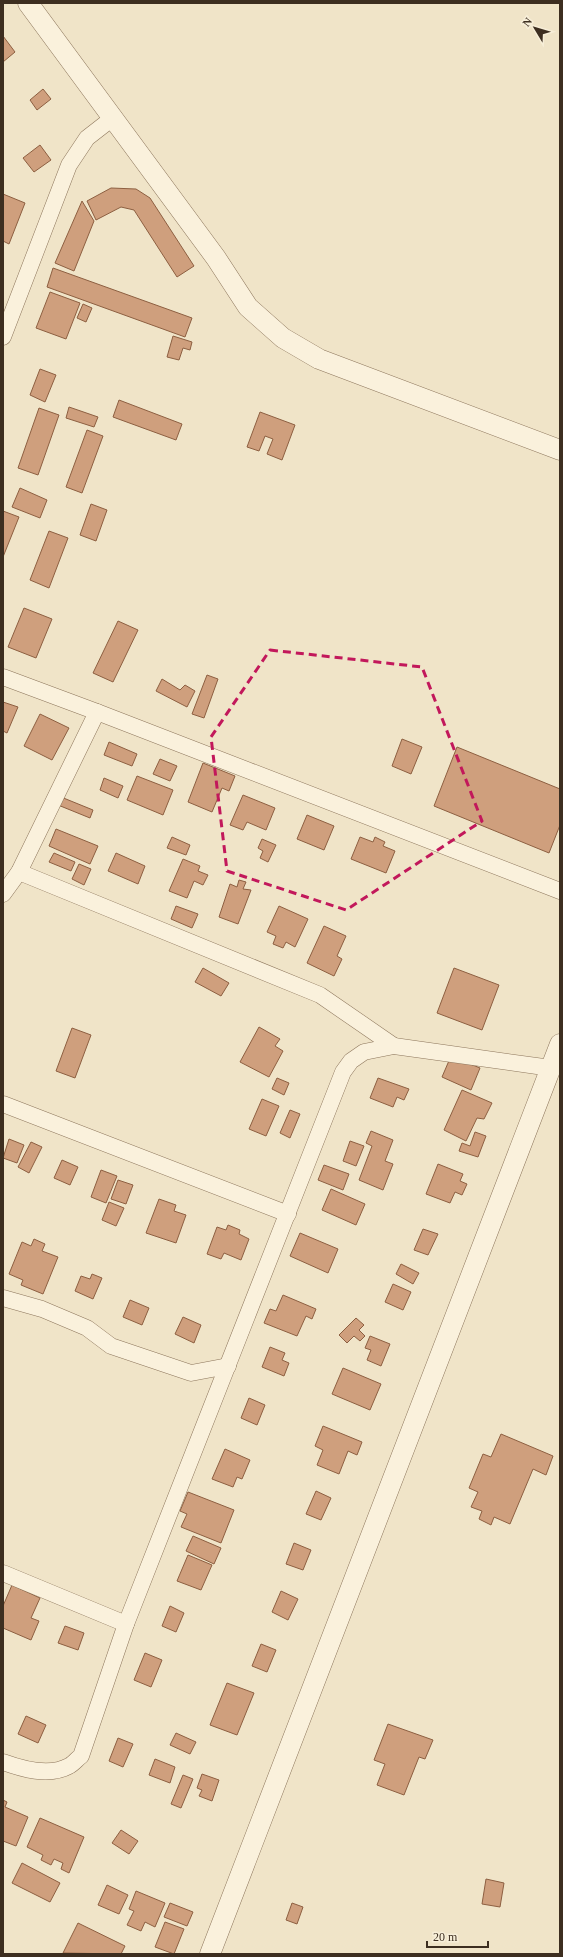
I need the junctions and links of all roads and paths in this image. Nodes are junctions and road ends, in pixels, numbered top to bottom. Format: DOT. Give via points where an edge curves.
graph roads {
  1 [pos="28,3"];
  2 [pos="114,117"];
  3 [pos="3,337"];
  4 [pos="560,450"];
  5 [pos="3,678"];
  6 [pos="98,712"];
  7 [pos="19,872"];
  8 [pos="560,891"];
  9 [pos="3,894"];
  10 [pos="560,1044"];
  11 [pos="394,1046"];
  12 [pos="551,1068"];
  13 [pos="3,1104"];
  14 [pos="288,1214"];
  15 [pos="3,1298"];
  16 [pos="228,1366"];
  17 [pos="3,1573"];
  18 [pos="126,1624"];
  19 [pos="3,1762"];
  20 [pos="210,1954"];
  1 -- 2 [label="street"];
  2 -- 3 [label="street" via="87,138 69,165"];
  2 -- 4 [label="street" via="216,258 248,307 282,338 319,359"];
  5 -- 6 [label="street"];
  6 -- 7 [label="street"];
  6 -- 8 [label="street"];
  7 -- 9 [label="street"];
  7 -- 11 [label="street" via="320,995"];
  10 -- 12 [label="street"];
  11 -- 12 [label="street"];
  11 -- 14 [label="street" via="364,1052 351,1061 343,1072"];
  12 -- 20 [label="street"];
  13 -- 14 [label="street"];
  14 -- 16 [label="street"];
  15 -- 16 [label="street" via="42,1309 87,1328 111,1346 191,1373"];
  16 -- 18 [label="street"];
  17 -- 18 [label="street"];
  18 -- 19 [label="street" via="81,1756 68,1766 52,1771 23,1769"];
}
